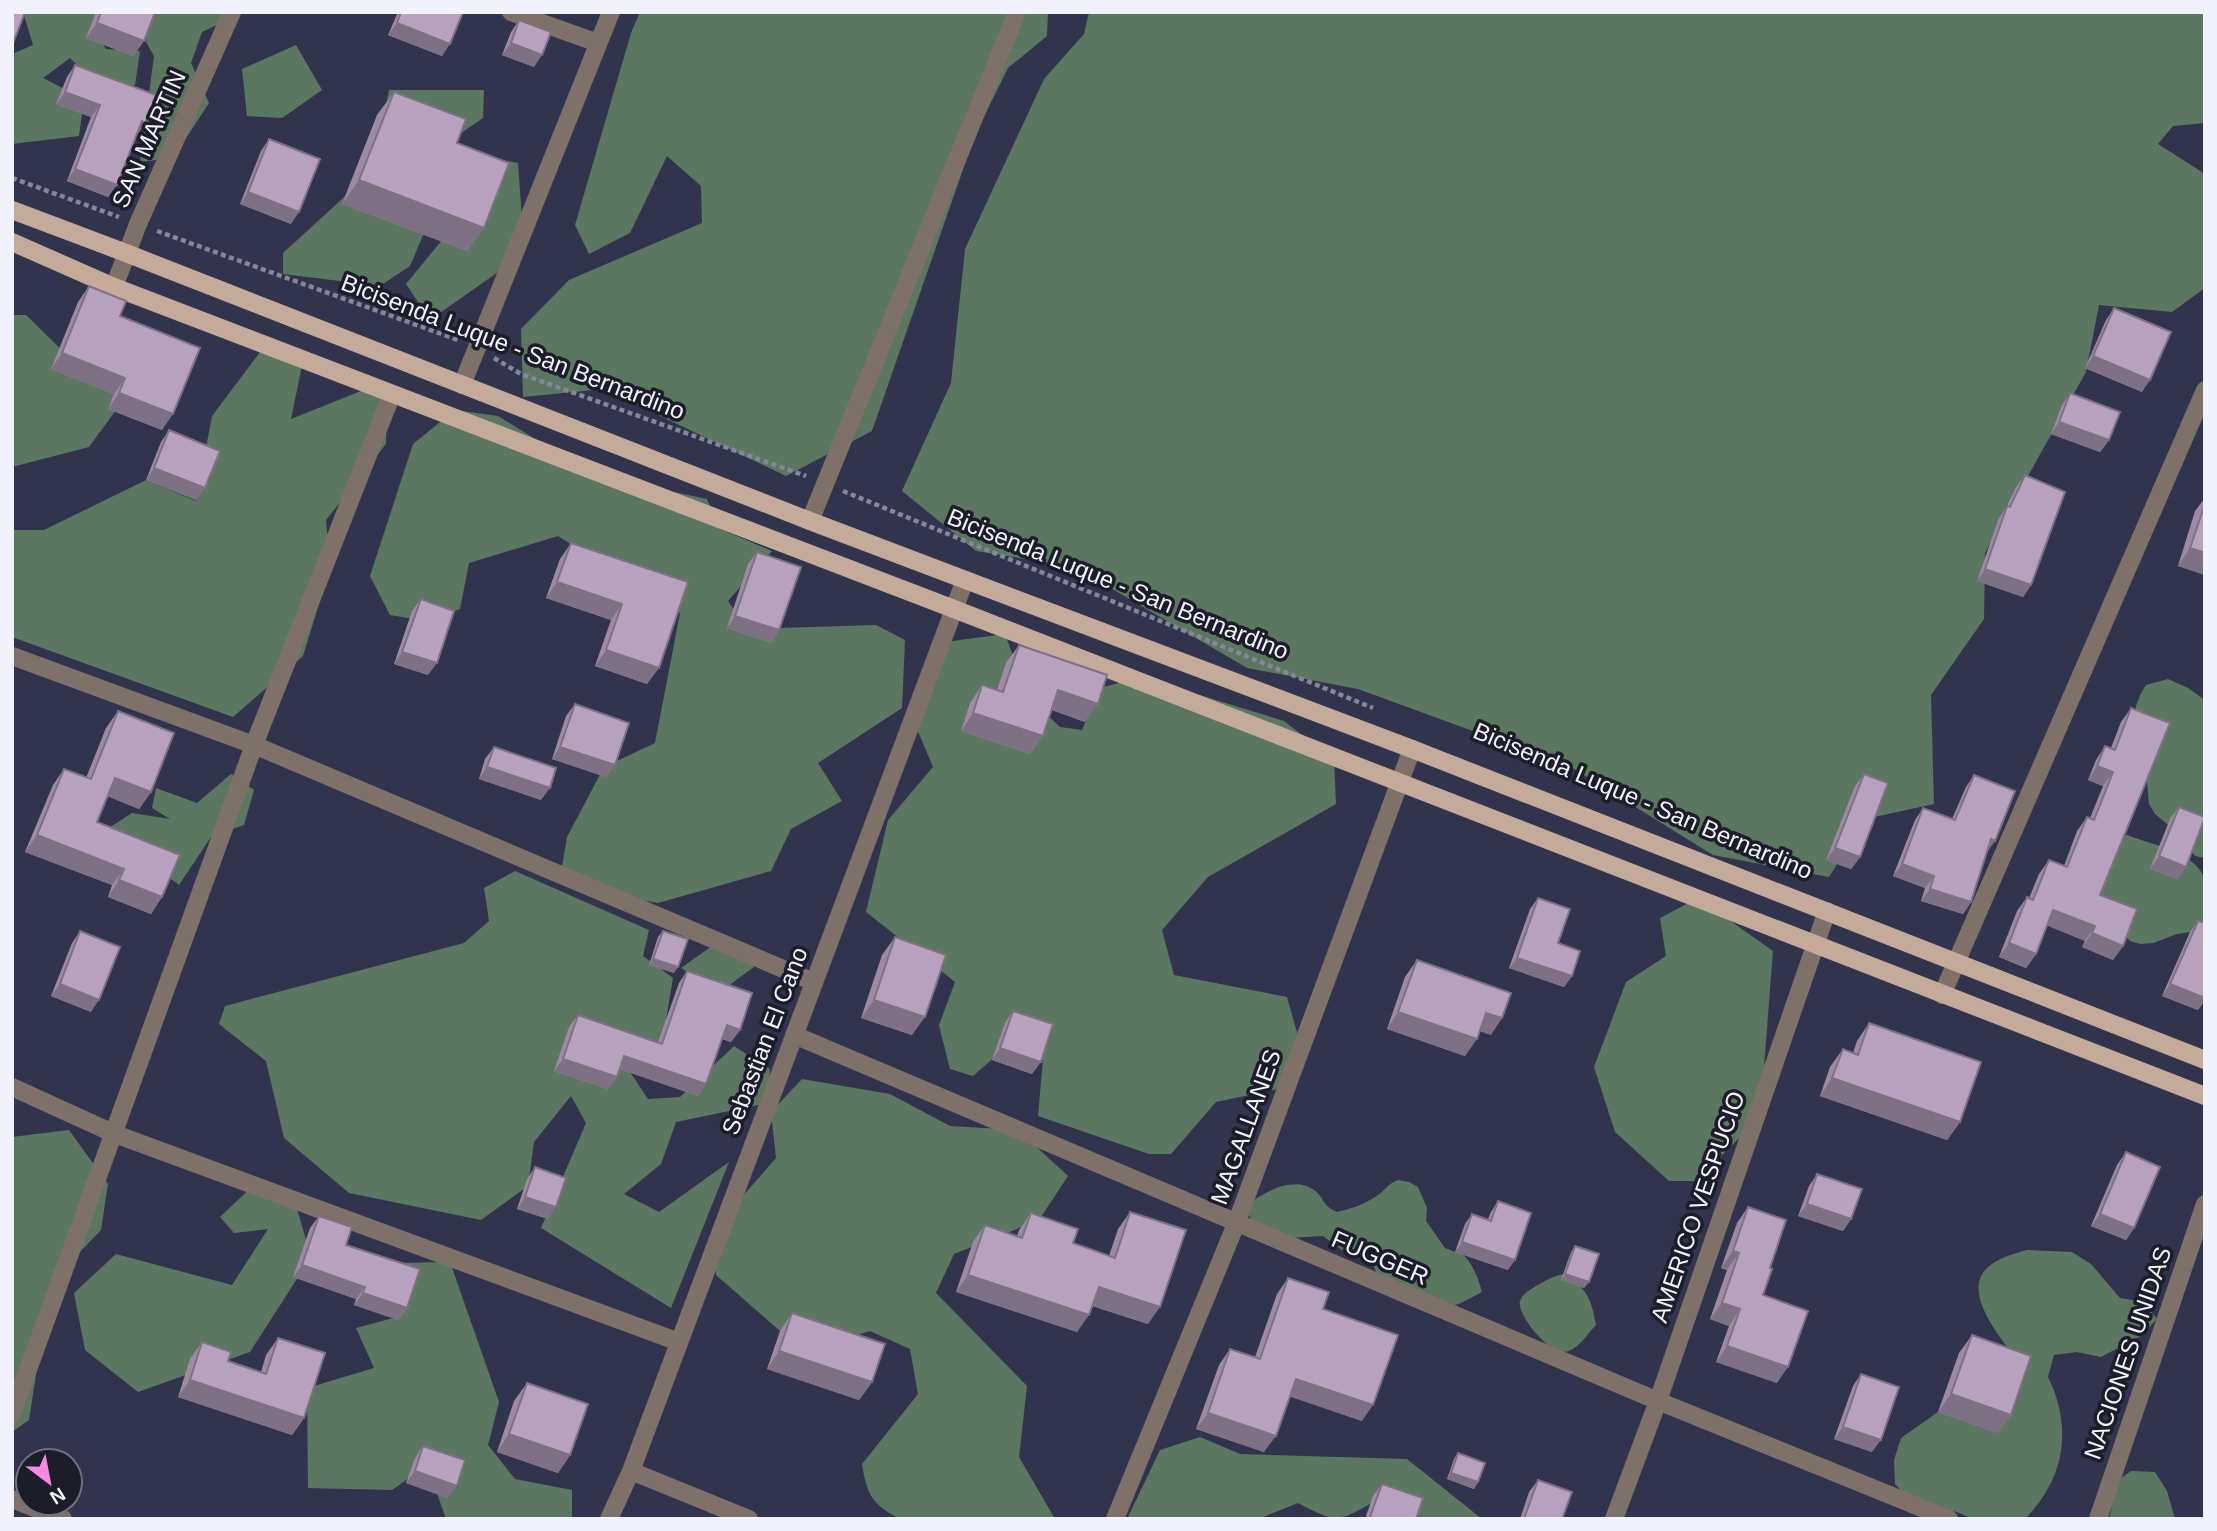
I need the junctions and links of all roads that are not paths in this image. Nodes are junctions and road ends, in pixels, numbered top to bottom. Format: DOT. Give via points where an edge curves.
graph roads {
  1 [pos="232,12"];
  2 [pos="511,12"];
  3 [pos="611,12"];
  4 [pos="1017,12"];
  5 [pos="598,43"];
  6 [pos="12,210"];
  7 [pos="12,242"];
  8 [pos="126,253"];
  9 [pos="114,286"];
  10 [pos="462,385"];
  11 [pos="2205,390"];
  12 [pos="392,394"];
  13 [pos="810,521"];
  14 [pos="965,580"];
  15 [pos="954,609"];
  16 [pos="12,656"];
  17 [pos="254,745"];
  18 [pos="1412,749"];
  19 [pos="1400,782"];
  20 [pos="1826,911"];
  21 [pos="1816,942"];
  22 [pos="1958,961"];
  23 [pos="814,982"];
  24 [pos="1942,995"];
  25 [pos="794,1035"];
  26 [pos="2205,1060"];
  27 [pos="12,1087"];
  28 [pos="2205,1096"];
  29 [pos="115,1134"];
  30 [pos="2205,1204"];
  31 [pos="1236,1224"];
  32 [pos="679,1342"];
  33 [pos="1657,1401"];
  34 [pos="12,1414"];
  35 [pos="631,1471"];
  36 [pos="12,1499"];
  37 [pos="62,1519"];
  38 [pos="608,1519"];
  39 [pos="749,1519"];
  40 [pos="1115,1519"];
  41 [pos="1614,1519"];
  42 [pos="1949,1519"];
  43 [pos="2098,1519"];
  1 -- 8 [label="street, SAN MARTIN"];
  2 -- 5 [label="street"];
  3 -- 5 [label="street"];
  4 -- 13 [label="street"];
  5 -- 10 [label="street"];
  6 -- 8 [label="main road"];
  7 -- 9 [label="main road"];
  8 -- 9 [label="street, SAN MARTIN"];
  8 -- 10 [label="main road"];
  9 -- 12 [label="main road"];
  10 -- 13 [label="main road"];
  11 -- 22 [label="street"];
  12 -- 15 [label="main road"];
  12 -- 17 [label="street"];
  13 -- 14 [label="main road"];
  14 -- 15 [label="street, Sebastian El Cano"];
  14 -- 18 [label="main road"];
  15 -- 19 [label="main road"];
  15 -- 23 [label="street, Sebastian El Cano"];
  16 -- 17 [label="street"];
  17 -- 23 [label="street"];
  17 -- 29 [label="street"];
  18 -- 19 [label="street, MAGALLANES"];
  18 -- 20 [label="main road"];
  19 -- 21 [label="main road"];
  19 -- 31 [label="street, MAGALLANES"];
  20 -- 21 [label="street, AMERICO VESPUCIO"];
  20 -- 22 [label="main road"];
  21 -- 24 [label="main road"];
  21 -- 33 [label="street, AMERICO VESPUCIO"];
  22 -- 24 [label="street"];
  22 -- 26 [label="main road"];
  23 -- 25 [label="street, Sebastian El Cano"];
  24 -- 28 [label="main road"];
  25 -- 31 [label="street, FUGGER"];
  25 -- 32 [label="street, Sebastian El Cano"];
  27 -- 29 [label="street"];
  29 -- 32 [label="street"];
  29 -- 34 [label="street"];
  30 -- 43 [label="street, NACIONES UNIDAS"];
  31 -- 33 [label="street, FUGGER"];
  31 -- 40 [label="street, MAGALLANES"];
  32 -- 35 [label="street, Sebastian El Cano"];
  33 -- 41 [label="street, AMERICO VESPUCIO"];
  33 -- 42 [label="street, FUGGER"];
  35 -- 38 [label="street, Sebastian El Cano"];
  35 -- 39 [label="street"];
  36 -- 37 [label="street"];
}
